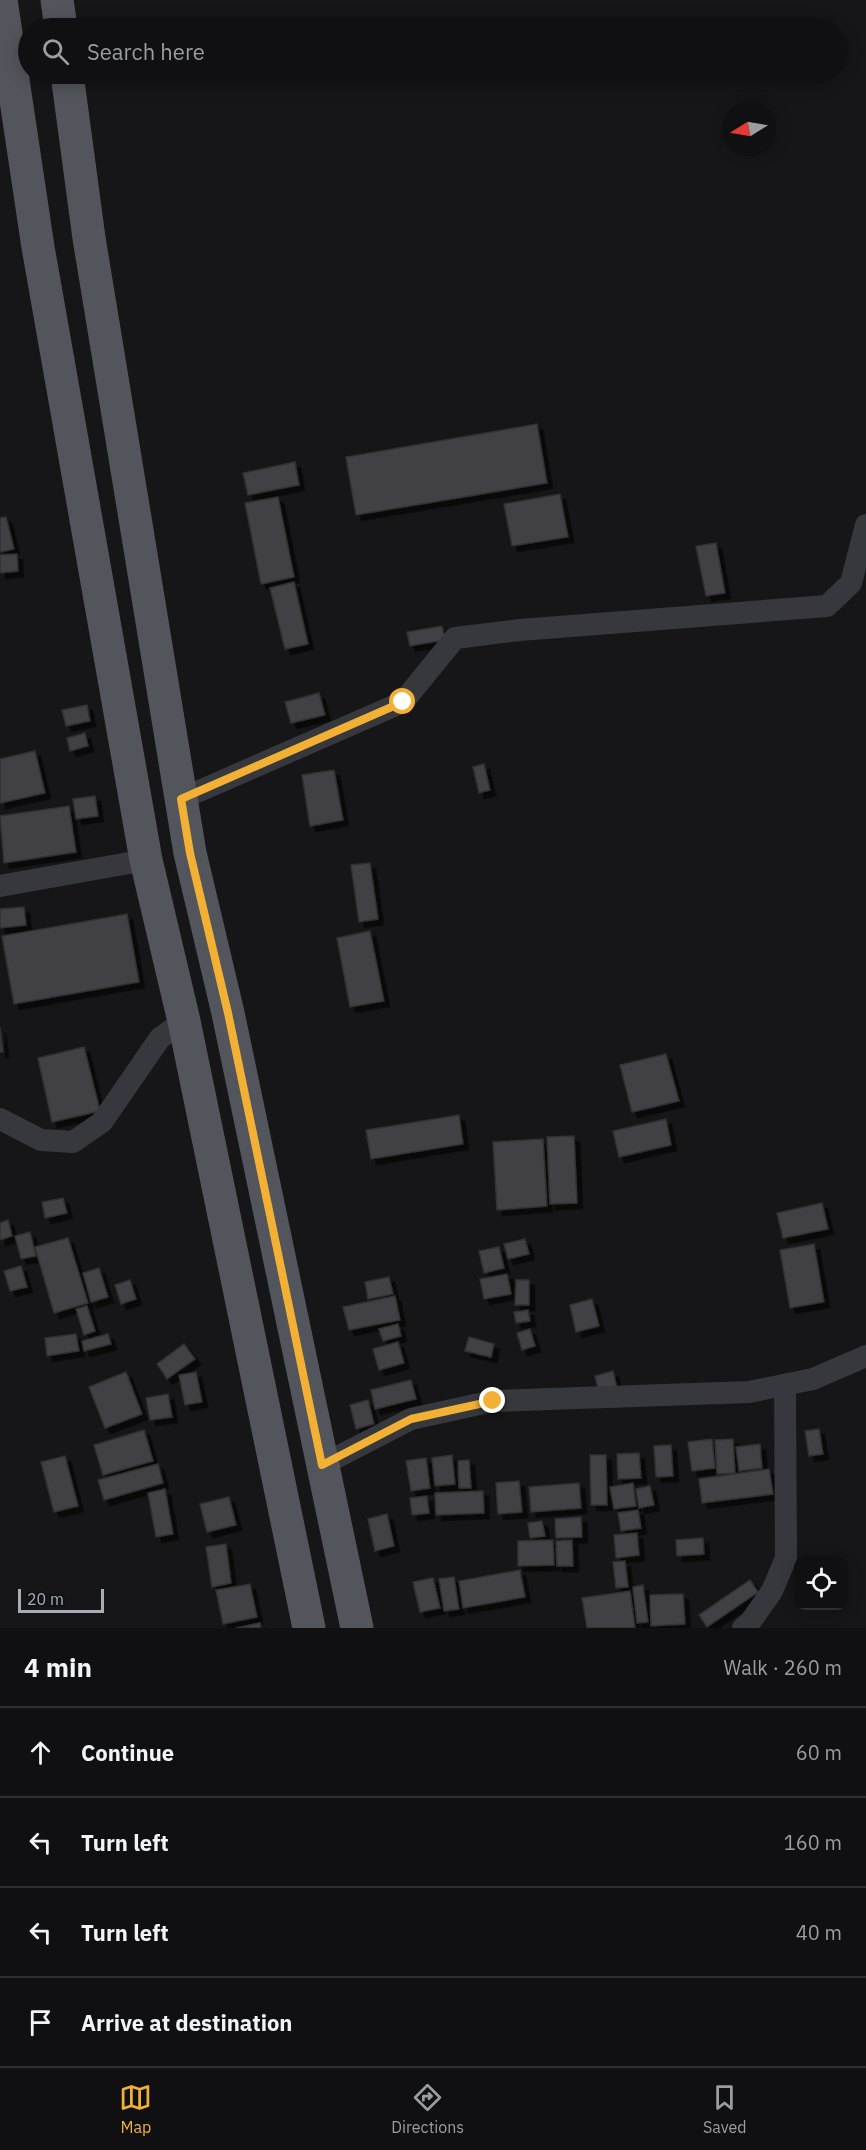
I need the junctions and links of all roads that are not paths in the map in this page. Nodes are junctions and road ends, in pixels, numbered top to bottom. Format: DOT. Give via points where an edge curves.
graph roads {
  1 [pos="1,0"];
  2 [pos="57,0"];
  3 [pos="60,18"];
  4 [pos="68,84"];
  5 [pos="866,525"];
  6 [pos="181,799"];
  7 [pos="146,860"];
  8 [pos="0,886"];
  9 [pos="184,1021"];
  10 [pos="0,1119"];
  11 [pos="866,1356"];
  12 [pos="785,1385"];
  13 [pos="322,1465"];
  14 [pos="309,1628"];
  15 [pos="357,1628"];
  16 [pos="743,1628"];
  1 -- 7 [label="main road" via="38,248"];
  2 -- 3 [label="main road"];
  4 -- 6 [label="main road" via="89,238"];
  5 -- 6 [label="street" via="851,583 827,606 454,638 403,702"];
  6 -- 13 [label="main road"];
  7 -- 8 [label="street"];
  7 -- 9 [label="main road"];
  9 -- 10 [label="street" via="160,1038 102,1122 73,1142 41,1140"];
  9 -- 14 [label="main road"];
  11 -- 12 [label="street" via="813,1379"];
  12 -- 13 [label="street" via="749,1392 493,1401 411,1419"];
  12 -- 16 [label="street" via="786,1558 772,1591"];
  13 -- 15 [label="main road"];
}
